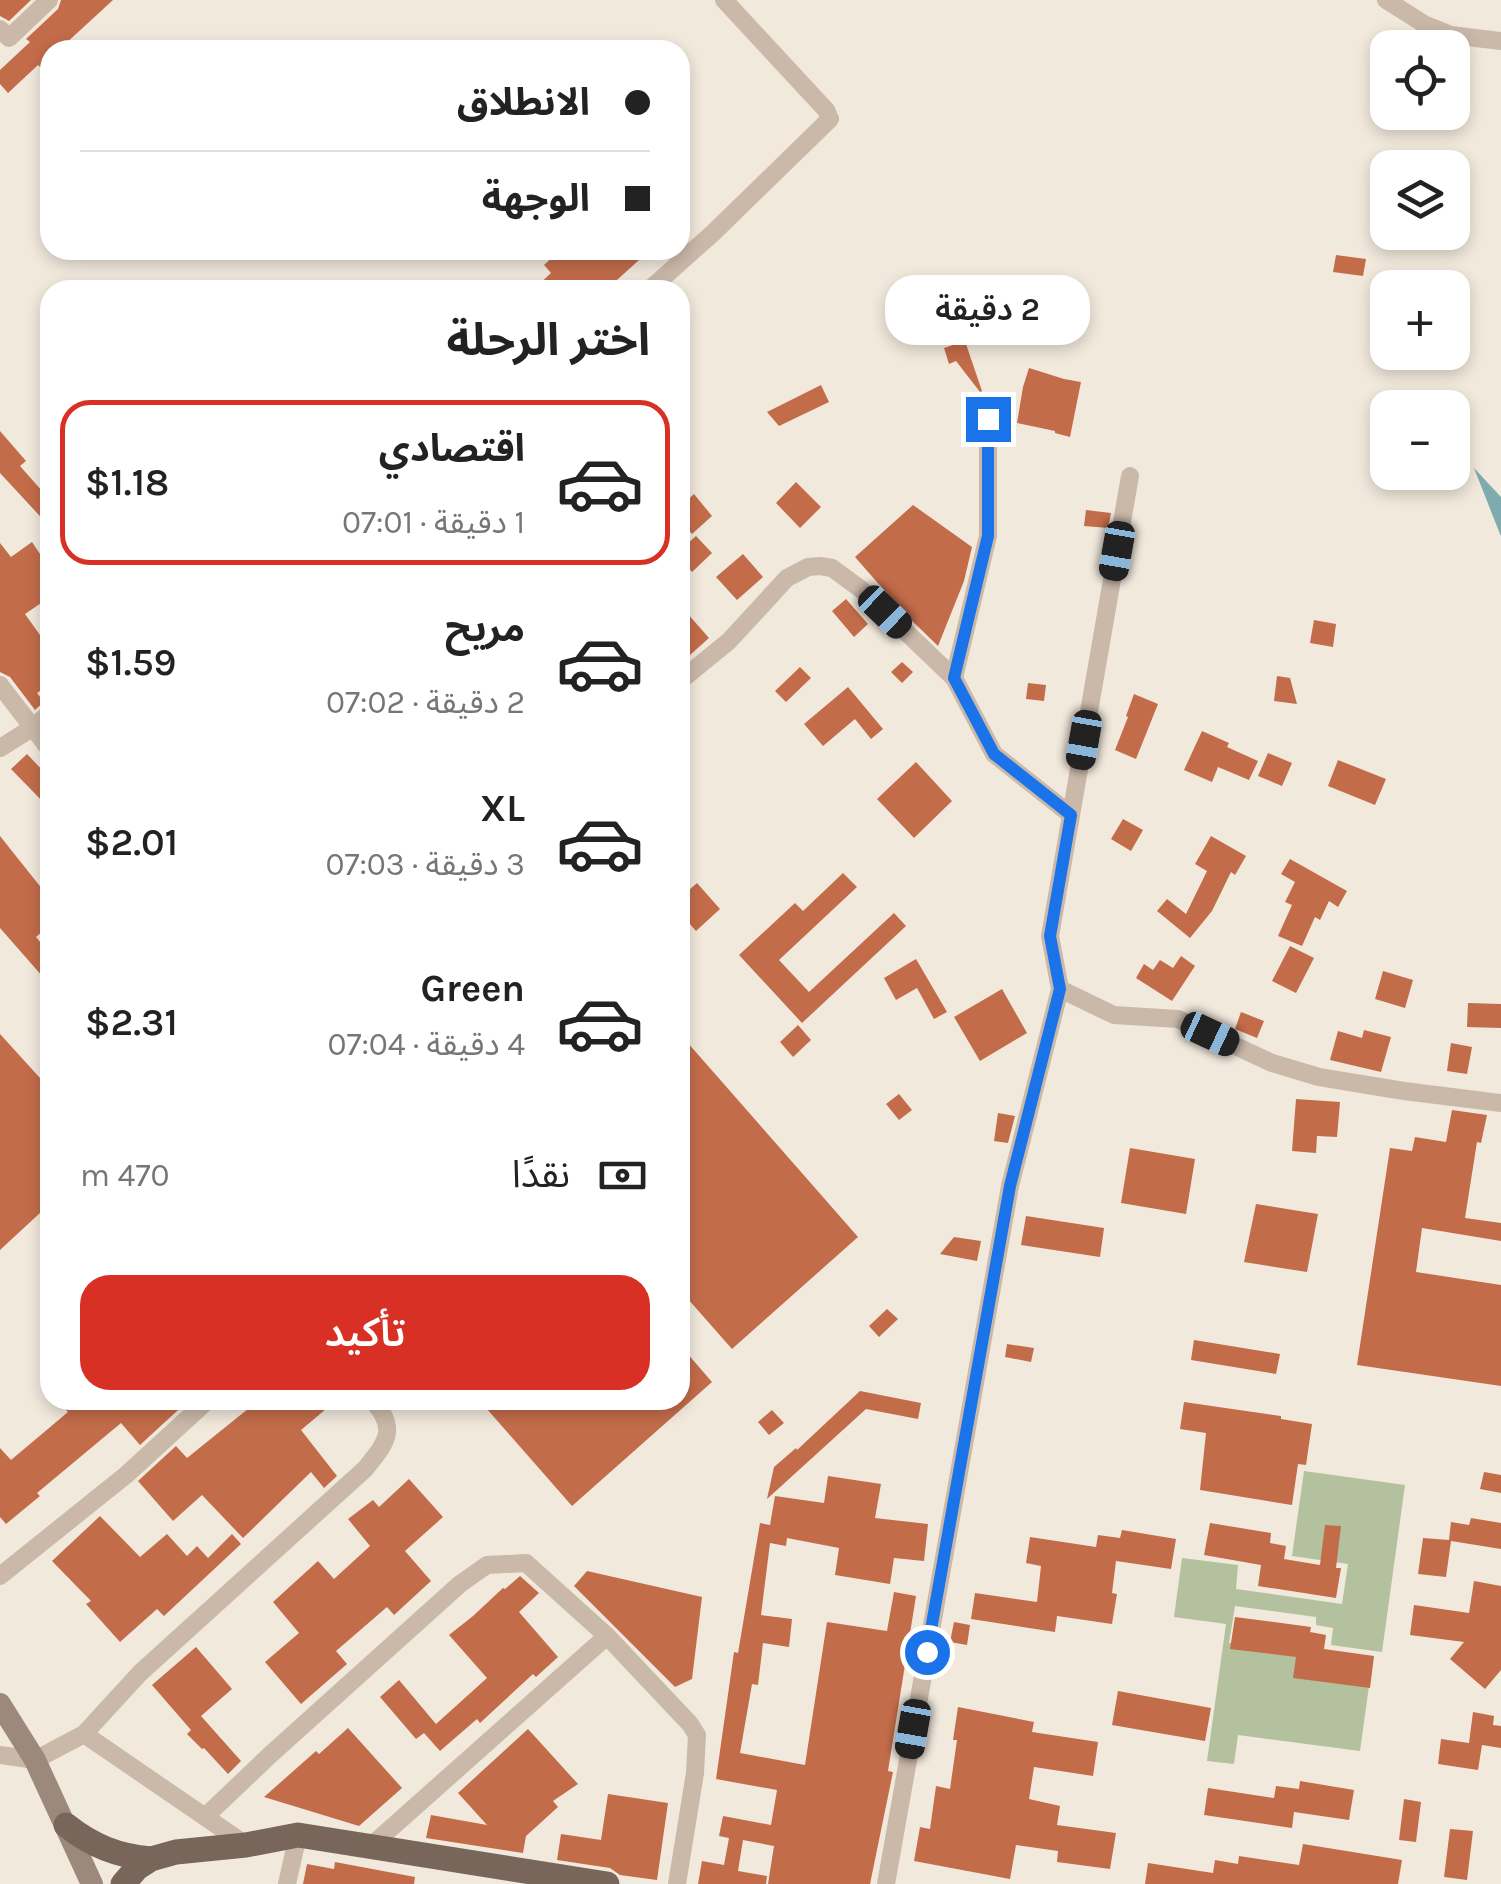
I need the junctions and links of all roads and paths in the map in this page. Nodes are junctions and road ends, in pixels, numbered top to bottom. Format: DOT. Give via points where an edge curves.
graph roads {
  1 [pos="49,0"];
  2 [pos="724,0"];
  3 [pos="1386,0"];
  4 [pos="0,29"];
  5 [pos="1501,41"];
  6 [pos="690,254"];
  7 [pos="683,260"];
  8 [pos="660,280"];
  9 [pos="988,419"];
  10 [pos="1130,476"];
  11 [pos="690,673"];
  12 [pos="954,678"];
  13 [pos="0,685"];
  14 [pos="40,721"];
  15 [pos="32,728"];
  16 [pos="40,738"];
  17 [pos="0,748"];
  18 [pos="1071,815"];
  19 [pos="1060,989"];
  20 [pos="1501,1103"];
  21 [pos="197,1410"];
  22 [pos="381,1410"];
  23 [pos="0,1576"];
  24 [pos="608,1636"];
  25 [pos="0,1704"];
  26 [pos="84,1734"];
  27 [pos="0,1756"];
  28 [pos="35,1760"];
  29 [pos="206,1816"];
  30 [pos="66,1825"];
  31 [pos="298,1834"];
  32 [pos="246,1845"];
  33 [pos="372,1845"];
  34 [pos="151,1858"];
  35 [pos="92,1884"];
  36 [pos="123,1884"];
  37 [pos="287,1884"];
  38 [pos="607,1884"];
  39 [pos="677,1884"];
  40 [pos="886,1884"];
  1 -- 4 [label="street" via="10,38"];
  2 -- 6 [label="street" via="830,118"];
  3 -- 5 [label="street" via="1451,35"];
  7 -- 8 [label="street"];
  9 -- 12 [label="street" via="988,536"];
  10 -- 18 [label="street"];
  11 -- 12 [label="street" via="788,578 820,566 862,590"];
  12 -- 18 [label="street" via="994,754"];
  13 -- 15 [label="street"];
  14 -- 15 [label="street"];
  15 -- 16 [label="street"];
  15 -- 17 [label="street"];
  18 -- 19 [label="street" via="1050,936"];
  19 -- 20 [label="street" via="1114,1015 1178,1019 1319,1077"];
  19 -- 40 [label="street" via="1010,1186"];
  21 -- 23 [label="street"];
  22 -- 26 [label="street" via="386,1443 365,1469 140,1673"];
  24 -- 29 [label="street" via="526,1563 487,1565"];
  24 -- 33 [label="street"];
  24 -- 39 [label="street" via="698,1735"];
  25 -- 28 [label="street"];
  26 -- 28 [label="street"];
  26 -- 29 [label="street"];
  27 -- 28 [label="street"];
  28 -- 30 [label="street"];
  29 -- 32 [label="street"];
  30 -- 34 [label="main road" via="106,1850"];
  30 -- 35 [label="street"];
  31 -- 32 [label="main road"];
  31 -- 33 [label="main road"];
  31 -- 37 [label="street"];
  32 -- 34 [label="main road"];
  33 -- 38 [label="main road"];
  34 -- 36 [label="main road"];
}
